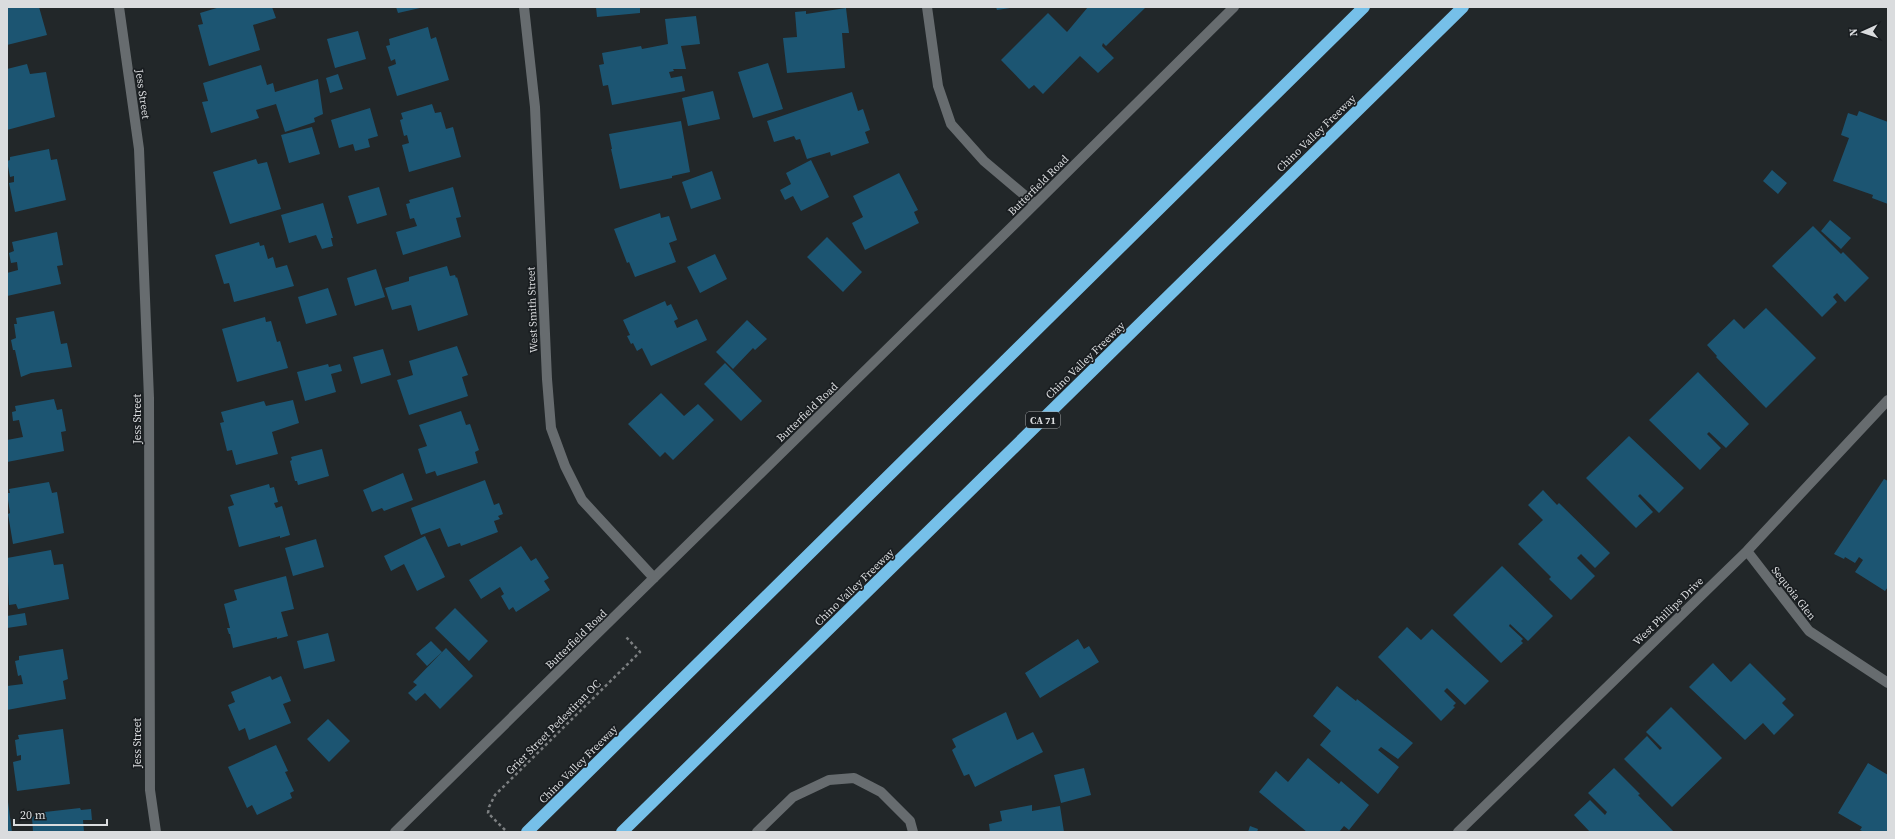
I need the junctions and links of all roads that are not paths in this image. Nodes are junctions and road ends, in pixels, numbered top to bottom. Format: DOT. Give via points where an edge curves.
graph roads {
  1 [pos="119,7"];
  2 [pos="524,7"];
  3 [pos="927,7"];
  4 [pos="1234,7"];
  5 [pos="1364,7"];
  6 [pos="1463,7"];
  7 [pos="1035,204"];
  8 [pos="1888,400"];
  9 [pos="1747,551"];
  10 [pos="654,578"];
  11 [pos="1888,683"];
  12 [pos="156,832"];
  13 [pos="395,832"];
  14 [pos="527,832"];
  15 [pos="622,832"];
  16 [pos="757,832"];
  17 [pos="913,832"];
  18 [pos="1458,832"];
  1 -- 12 [label="street, Jess Street" via="139,149 149,398 150,790"];
  2 -- 10 [label="street, West Smith Street" via="535,107 551,428 565,466 582,500"];
  3 -- 7 [label="street" via="938,86 951,124 984,161"];
  4 -- 7 [label="street, Butterfield Road"];
  5 -- 14 [label="highway, Chino Valley Freeway"];
  6 -- 15 [label="highway, Chino Valley Freeway / CA 71"];
  7 -- 10 [label="street, Butterfield Road"];
  8 -- 9 [label="street, West Phillips Drive"];
  9 -- 11 [label="street, Sequoia Glen" via="1809,631"];
  9 -- 18 [label="street, West Phillips Drive"];
  10 -- 13 [label="street, Butterfield Road"];
  16 -- 17 [label="street" via="793,797 829,780 854,778 881,792 910,821"];
}
